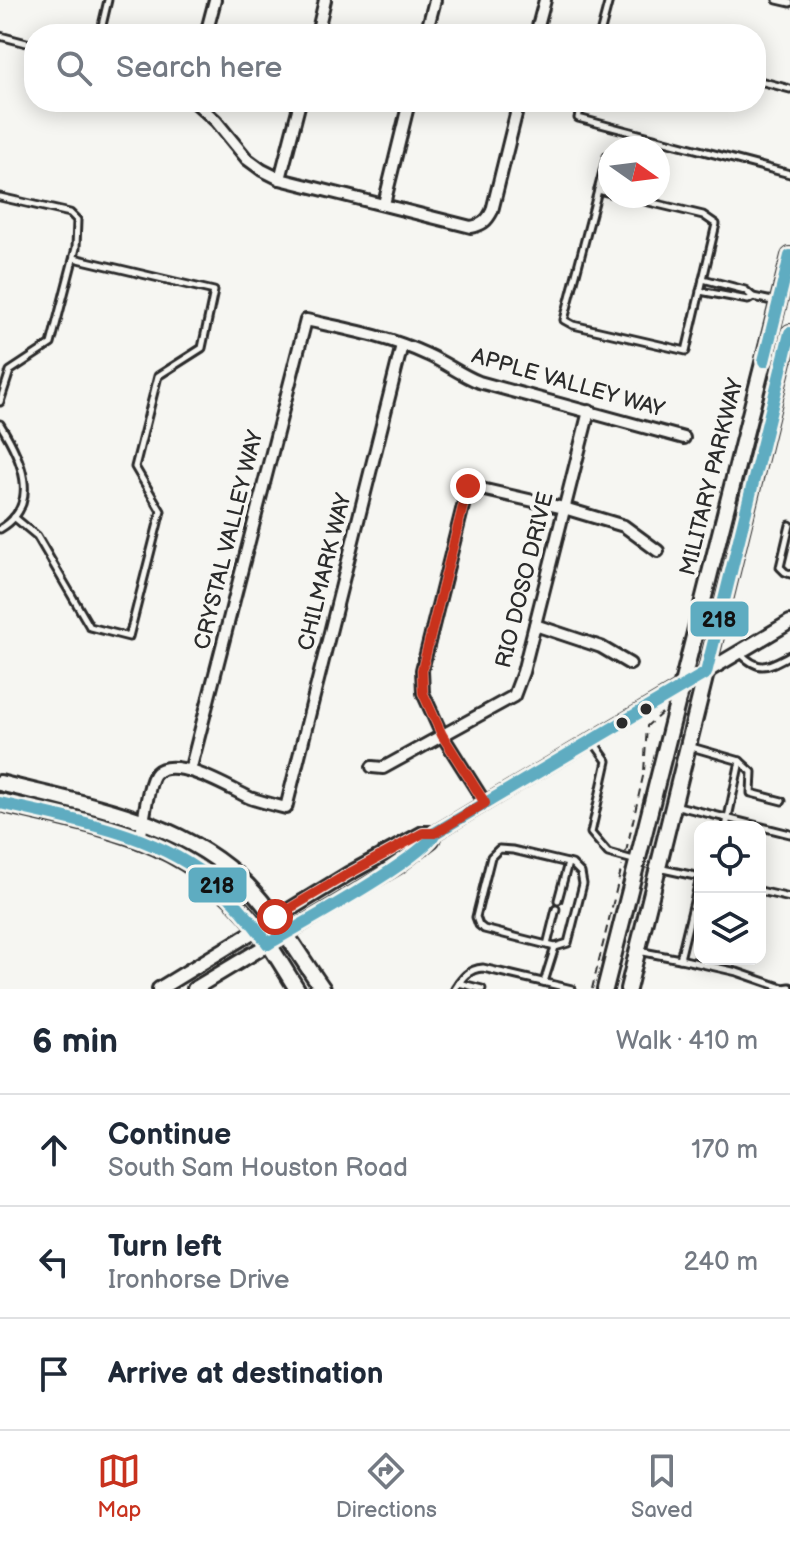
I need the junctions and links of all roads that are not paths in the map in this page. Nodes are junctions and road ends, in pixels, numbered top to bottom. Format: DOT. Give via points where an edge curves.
graph roads {
  1 [pos="108,0"];
  2 [pos="215,0"];
  3 [pos="325,0"];
  4 [pos="435,0"];
  5 [pos="545,0"];
  6 [pos="609,0"];
  7 [pos="777,0"];
  8 [pos="790,3"];
  9 [pos="102,24"];
  10 [pos="209,24"];
  11 [pos="319,24"];
  12 [pos="429,24"];
  13 [pos="539,24"];
  14 [pos="603,24"];
  15 [pos="0,36"];
  16 [pos="24,42"];
  17 [pos="766,83"];
  18 [pos="790,89"];
  19 [pos="206,112"];
  20 [pos="297,112"];
  21 [pos="407,112"];
  22 [pos="517,112"];
  23 [pos="580,112"];
  24 [pos="790,174"];
  25 [pos="280,179"];
  26 [pos="598,190"];
  27 [pos="0,197"];
  28 [pos="384,204"];
  29 [pos="670,207"];
  30 [pos="790,256"];
  31 [pos="74,258"];
  32 [pos="703,279"];
  33 [pos="700,291"];
  34 [pos="753,297"];
  35 [pos="784,304"];
  36 [pos="306,320"];
  37 [pos="790,333"];
  38 [pos="402,345"];
  39 [pos="0,402"];
  40 [pos="589,411"];
  41 [pos="0,424"];
  42 [pos="684,438"];
  43 [pos="564,508"];
  44 [pos="14,517"];
  45 [pos="790,525"];
  46 [pos="0,529"];
  47 [pos="658,551"];
  48 [pos="790,574"];
  49 [pos="790,622"];
  50 [pos="535,625"];
  51 [pos="739,652"];
  52 [pos="790,655"];
  53 [pos="630,664"];
  54 [pos="706,673"];
  55 [pos="682,686"];
  56 [pos="442,735"];
  57 [pos="593,740"];
  58 [pos="687,746"];
  59 [pos="740,761"];
  60 [pos="372,767"];
  61 [pos="190,771"];
  62 [pos="0,783"];
  63 [pos="782,801"];
  64 [pos="0,803"];
  65 [pos="485,803"];
  66 [pos="673,804"];
  67 [pos="728,818"];
  68 [pos="144,821"];
  69 [pos="727,821"];
  70 [pos="435,833"];
  71 [pos="790,834"];
  72 [pos="140,840"];
  73 [pos="631,860"];
  74 [pos="568,863"];
  75 [pos="657,868"];
  76 [pos="694,876"];
  77 [pos="766,892"];
  78 [pos="696,893"];
  79 [pos="790,898"];
  80 [pos="558,900"];
  81 [pos="556,909"];
  82 [pos="275,917"];
  83 [pos="258,928"];
  84 [pos="285,934"];
  85 [pos="268,944"];
  86 [pos="547,945"];
  87 [pos="555,947"];
  88 [pos="637,950"];
  89 [pos="680,959"];
  90 [pos="542,982"];
  91 [pos="457,986"];
  92 [pos="790,987"];
  93 [pos="159,989"];
  94 [pos="194,989"];
  95 [pos="297,989"];
  96 [pos="323,989"];
  97 [pos="482,989"];
  98 [pos="538,989"];
  99 [pos="572,989"];
  100 [pos="605,989"];
  101 [pos="628,989"];
  1 -- 9 [label="lane"];
  2 -- 10 [label="street"];
  3 -- 11 [label="street"];
  4 -- 12 [label="street"];
  5 -- 13 [label="street"];
  6 -- 14 [label="lane"];
  7 -- 8 [label="lane"];
  15 -- 16 [label="lane"];
  17 -- 18 [label="lane"];
  19 -- 25 [label="street" via="247,159"];
  20 -- 25 [label="street"];
  21 -- 28 [label="street"];
  22 -- 28 [label="street" via="492,211 482,224 471,227"];
  23 -- 24 [label="lane" via="578,118"];
  25 -- 28 [label="street"];
  26 -- 33 [label="lane" via="564,320 686,351"];
  27 -- 31 [label="lane" via="70,213 77,220"];
  29 -- 32 [label="lane" via="716,224"];
  30 -- 35 [label="main road, MILITARY PARKWAY"];
  31 -- 39 [label="lane" via="51,344 10,371"];
  31 -- 44 [label="lane" via="214,291 202,348 158,376 135,467 161,511 129,637 90,627 37,536"];
  32 -- 33 [label="lane"];
  32 -- 34 [label="lane"];
  33 -- 34 [label="lane"];
  34 -- 35 [label="lane"];
  35 -- 55 [label="main road, MILITARY PARKWAY"];
  36 -- 38 [label="street, APPLE VALLEY WAY"];
  36 -- 61 [label="street, CRYSTAL VALLEY WAY"];
  37 -- 54 [label="main road, MILITARY PARKWAY"];
  38 -- 40 [label="street, APPLE VALLEY WAY" via="479,382"];
  38 -- 61 [label="street, CHILMARK WAY" via="286,808"];
  40 -- 42 [label="street, APPLE VALLEY WAY"];
  40 -- 43 [label="street, RIO DOSO DRIVE"];
  41 -- 44 [label="lane" via="23,473 25,490"];
  43 -- 47 [label="street" via="624,526"];
  43 -- 50 [label="street, RIO DOSO DRIVE"];
  43 -- 56 [label="street" via="468,486 422,670 423,693"];
  44 -- 46 [label="lane"];
  45 -- 48 [label="lane" via="780,567"];
  49 -- 51 [label="street"];
  50 -- 53 [label="street" via="601,647"];
  50 -- 56 [label="street, RIO DOSO DRIVE" via="514,696"];
  51 -- 52 [label="lane" via="762,667"];
  51 -- 54 [label="street"];
  54 -- 55 [label="street"];
  54 -- 58 [label="main road, MILITARY PARKWAY"];
  55 -- 57 [label="street"];
  55 -- 73 [label="main road, MILITARY PARKWAY"];
  56 -- 60 [label="street, RIO DOSO DRIVE" via="383,768"];
  56 -- 65 [label="street"];
  57 -- 65 [label="street"];
  57 -- 73 [label="lane" via="607,761 591,833 608,853"];
  58 -- 59 [label="lane"];
  58 -- 66 [label="main road, MILITARY PARKWAY"];
  59 -- 63 [label="lane" via="752,772 751,793"];
  59 -- 67 [label="lane"];
  61 -- 68 [label="street" via="166,768 156,773"];
  62 -- 68 [label="main road"];
  64 -- 72 [label="main road"];
  65 -- 70 [label="street"];
  66 -- 67 [label="lane"];
  66 -- 75 [label="main road, MILITARY PARKWAY"];
  67 -- 69 [label="lane"];
  67 -- 71 [label="lane"];
  68 -- 72 [label="street"];
  68 -- 82 [label="main road" via="221,864"];
  70 -- 82 [label="street" via="423,833"];
  70 -- 84 [label="street" via="397,867"];
  72 -- 83 [label="main road" via="206,876"];
  73 -- 100 [label="main road, MILITARY PARKWAY"];
  74 -- 80 [label="lane"];
  74 -- 86 [label="lane" via="513,850 499,849 491,857 476,917 479,925"];
  74 -- 87 [label="lane" via="581,873 583,884 568,943"];
  75 -- 76 [label="lane"];
  75 -- 88 [label="main road, MILITARY PARKWAY"];
  77 -- 79 [label="lane"];
  78 -- 89 [label="lane"];
  81 -- 86 [label="lane"];
  82 -- 83 [label="street"];
  82 -- 84 [label="main road"];
  83 -- 85 [label="main road"];
  83 -- 93 [label="street"];
  84 -- 85 [label="street"];
  84 -- 96 [label="main road"];
  85 -- 94 [label="street"];
  85 -- 95 [label="main road"];
  86 -- 87 [label="lane"];
  87 -- 90 [label="lane"];
  88 -- 89 [label="lane"];
  88 -- 101 [label="main road, MILITARY PARKWAY"];
  89 -- 92 [label="lane"];
  90 -- 91 [label="lane" via="477,968"];
  90 -- 98 [label="lane"];
  90 -- 99 [label="lane"];
  91 -- 97 [label="lane"];
}
